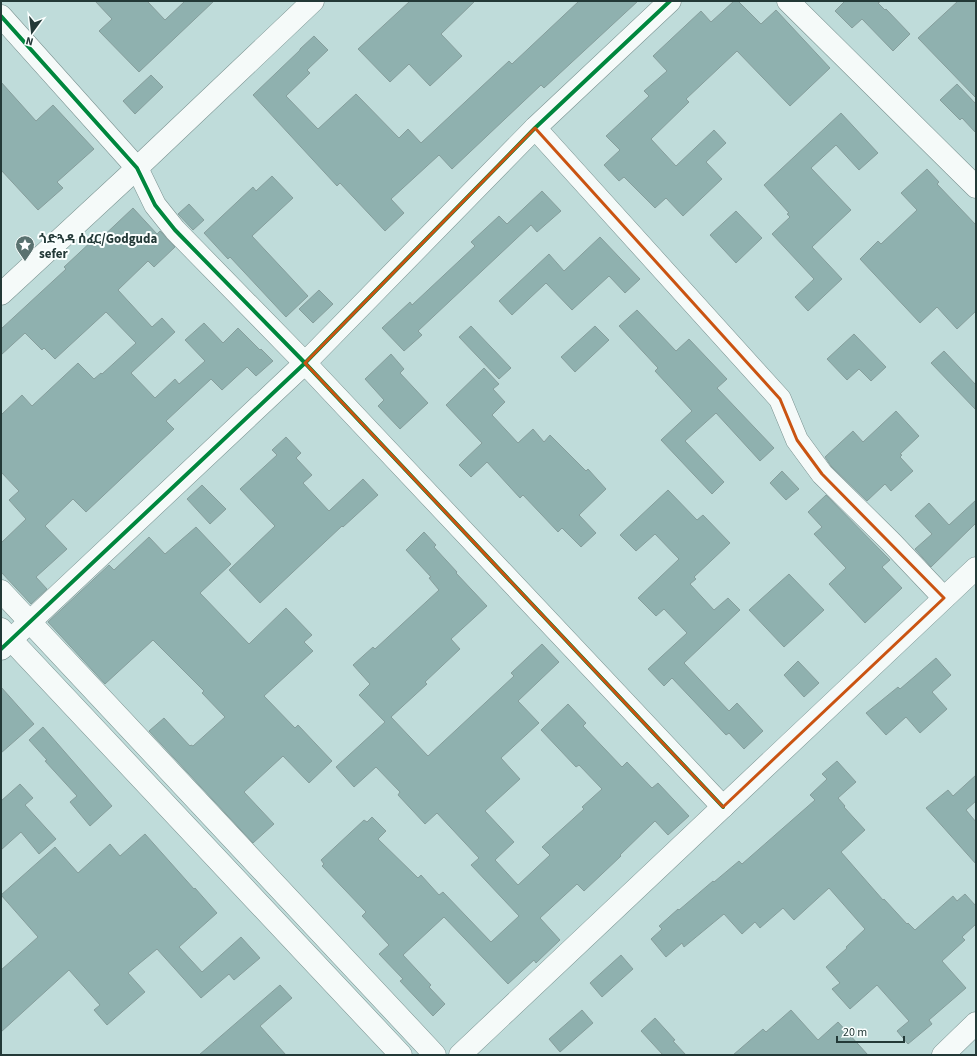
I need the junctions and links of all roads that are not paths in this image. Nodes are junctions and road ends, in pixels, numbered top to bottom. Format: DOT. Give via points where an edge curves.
graph roads {
  1 [pos="313,1"];
  2 [pos="670,1"];
  3 [pos="788,1"];
  4 [pos="1,16"];
  5 [pos="535,128"];
  6 [pos="137,168"];
  7 [pos="976,187"];
  8 [pos="1,294"];
  9 [pos="305,363"];
  10 [pos="976,568"];
  11 [pos="1,591"];
  12 [pos="944,598"];
  13 [pos="30,622"];
  14 [pos="4,639"];
  15 [pos="722,807"];
  16 [pos="976,1024"];
  17 [pos="401,1055"];
  18 [pos="436,1055"];
  19 [pos="460,1055"];
  20 [pos="943,1055"];
  1 -- 6 [label="street"];
  2 -- 5 [label="street"];
  3 -- 7 [label="street"];
  4 -- 6 [label="street"];
  5 -- 9 [label="street"];
  5 -- 12 [label="street" via="780,399 797,440 822,474"];
  6 -- 8 [label="street"];
  6 -- 9 [label="street" via="155,205 175,230"];
  9 -- 13 [label="street"];
  9 -- 15 [label="street"];
  10 -- 12 [label="street"];
  11 -- 13 [label="street"];
  12 -- 15 [label="street"];
  13 -- 14 [label="street"];
  13 -- 18 [label="street"];
  14 -- 17 [label="street"];
  15 -- 19 [label="street"];
  16 -- 20 [label="street"];
}
